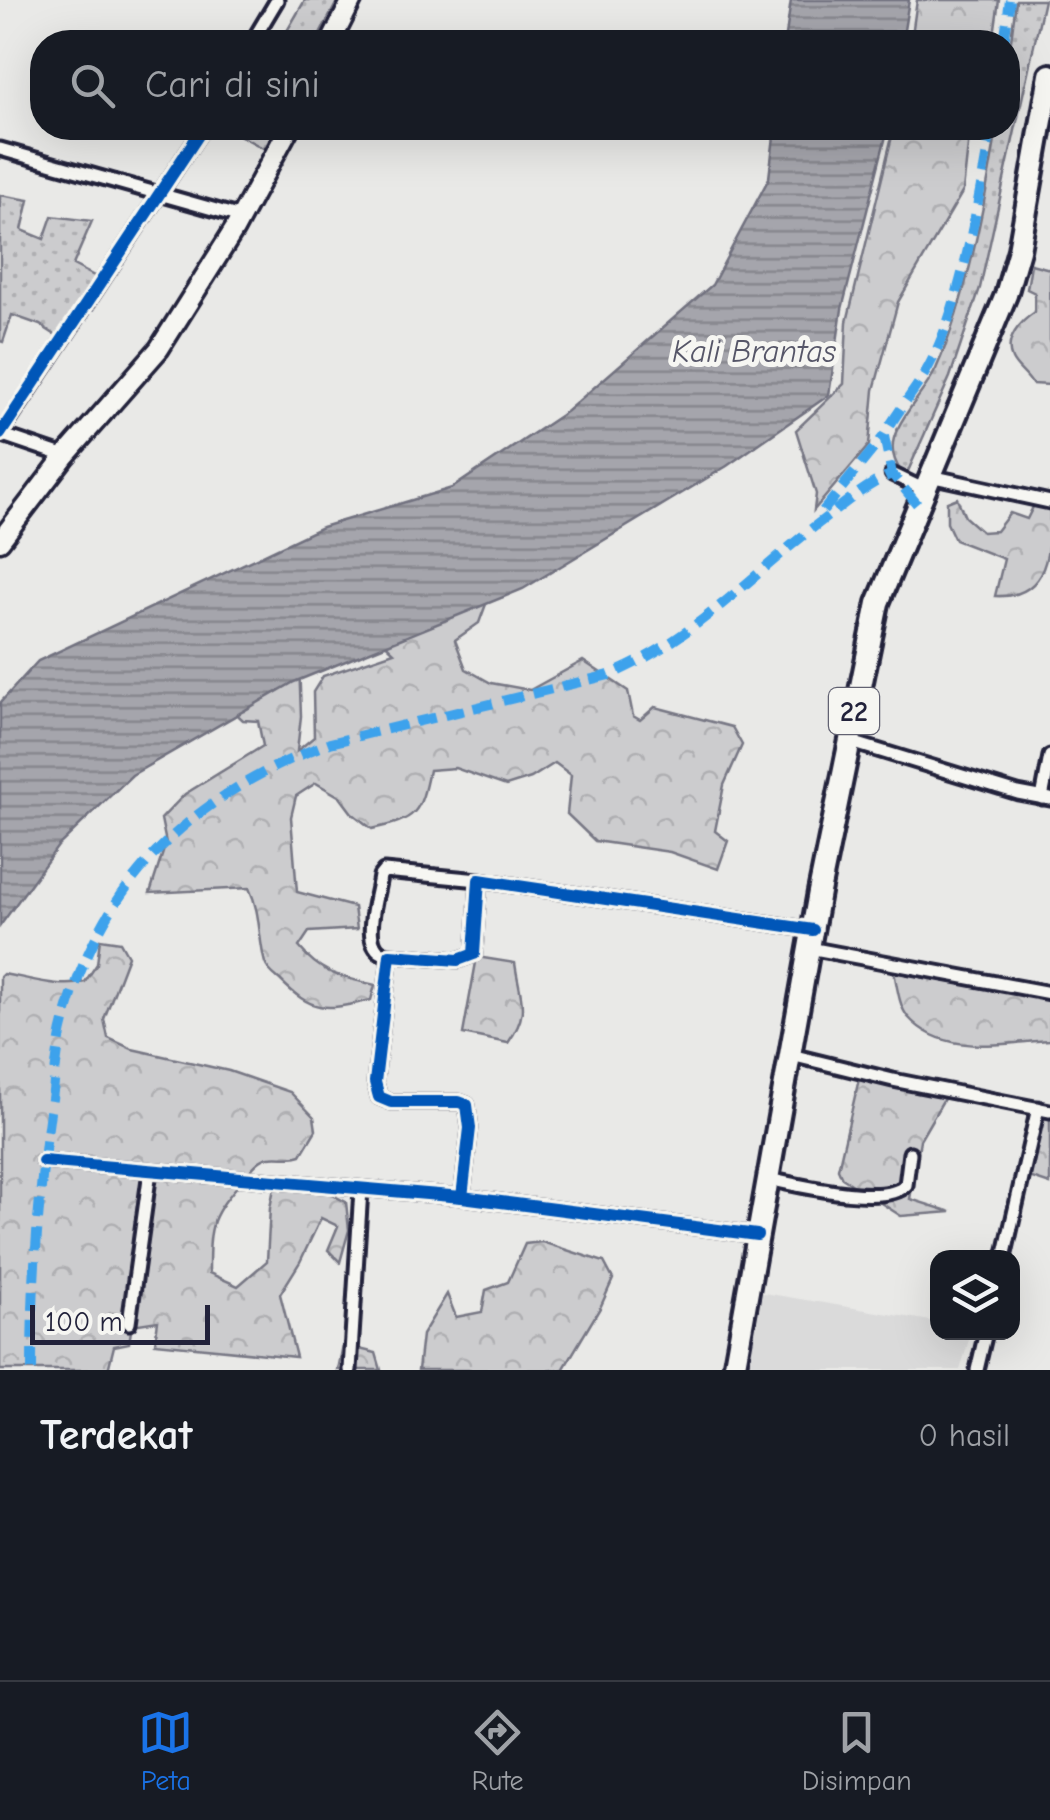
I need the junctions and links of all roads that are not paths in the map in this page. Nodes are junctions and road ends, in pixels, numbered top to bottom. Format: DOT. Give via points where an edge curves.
graph roads {
  1 [pos="276,0"];
  2 [pos="352,0"];
  3 [pos="259,30"];
  4 [pos="337,30"];
  5 [pos="1050,75"];
  6 [pos="1046,125"];
  7 [pos="197,140"];
  8 [pos="283,140"];
  9 [pos="0,149"];
  10 [pos="167,194"];
  11 [pos="241,217"];
  12 [pos="0,434"];
  13 [pos="65,456"];
  14 [pos="892,474"];
  15 [pos="926,482"];
  16 [pos="1050,502"];
  17 [pos="0,542"];
  18 [pos="848,740"];
  19 [pos="1050,756"];
  20 [pos="1046,798"];
  21 [pos="480,880"];
  22 [pos="811,939"];
  23 [pos="390,955"];
  24 [pos="1050,993"];
  25 [pos="791,1055"];
  26 [pos="1044,1110"];
  27 [pos="910,1153"];
  28 [pos="43,1161"];
  29 [pos="150,1171"];
  30 [pos="768,1179"];
  31 [pos="361,1189"];
  32 [pos="462,1198"];
  33 [pos="758,1235"];
  34 [pos="1006,1250"];
  35 [pos="129,1323"];
  36 [pos="984,1340"];
  37 [pos="350,1370"];
  38 [pos="734,1370"];
  39 [pos="977,1370"];
  1 -- 3 [label="street"];
  2 -- 4 [label="main road"];
  5 -- 6 [label="highway, 22"];
  6 -- 15 [label="highway, 22" via="1006,295"];
  7 -- 10 [label="street"];
  8 -- 11 [label="main road"];
  9 -- 10 [label="street"];
  10 -- 11 [label="street"];
  10 -- 12 [label="street"];
  11 -- 13 [label="main road" via="159,350"];
  12 -- 13 [label="street"];
  13 -- 17 [label="main road"];
  14 -- 15 [label="street"];
  15 -- 16 [label="street"];
  15 -- 18 [label="highway, 22" via="878,603"];
  18 -- 20 [label="street"];
  18 -- 22 [label="highway, 22"];
  19 -- 20 [label="street"];
  21 -- 22 [label="street"];
  21 -- 23 [label="street" via="474,954 458,960"];
  21 -- 23 [label="street" via="384,871 371,937 379,954"];
  22 -- 24 [label="street"];
  22 -- 25 [label="highway, 22"];
  23 -- 32 [label="street" via="376,1091 390,1102 466,1105"];
  25 -- 26 [label="street"];
  25 -- 30 [label="highway, 22"];
  26 -- 34 [label="street"];
  27 -- 30 [label="street" via="906,1186 892,1194"];
  28 -- 29 [label="street"];
  29 -- 31 [label="street"];
  29 -- 35 [label="street"];
  30 -- 33 [label="highway, 22"];
  31 -- 32 [label="street"];
  31 -- 37 [label="street"];
  32 -- 33 [label="street"];
  33 -- 38 [label="highway, 22"];
  36 -- 39 [label="street"];
}
